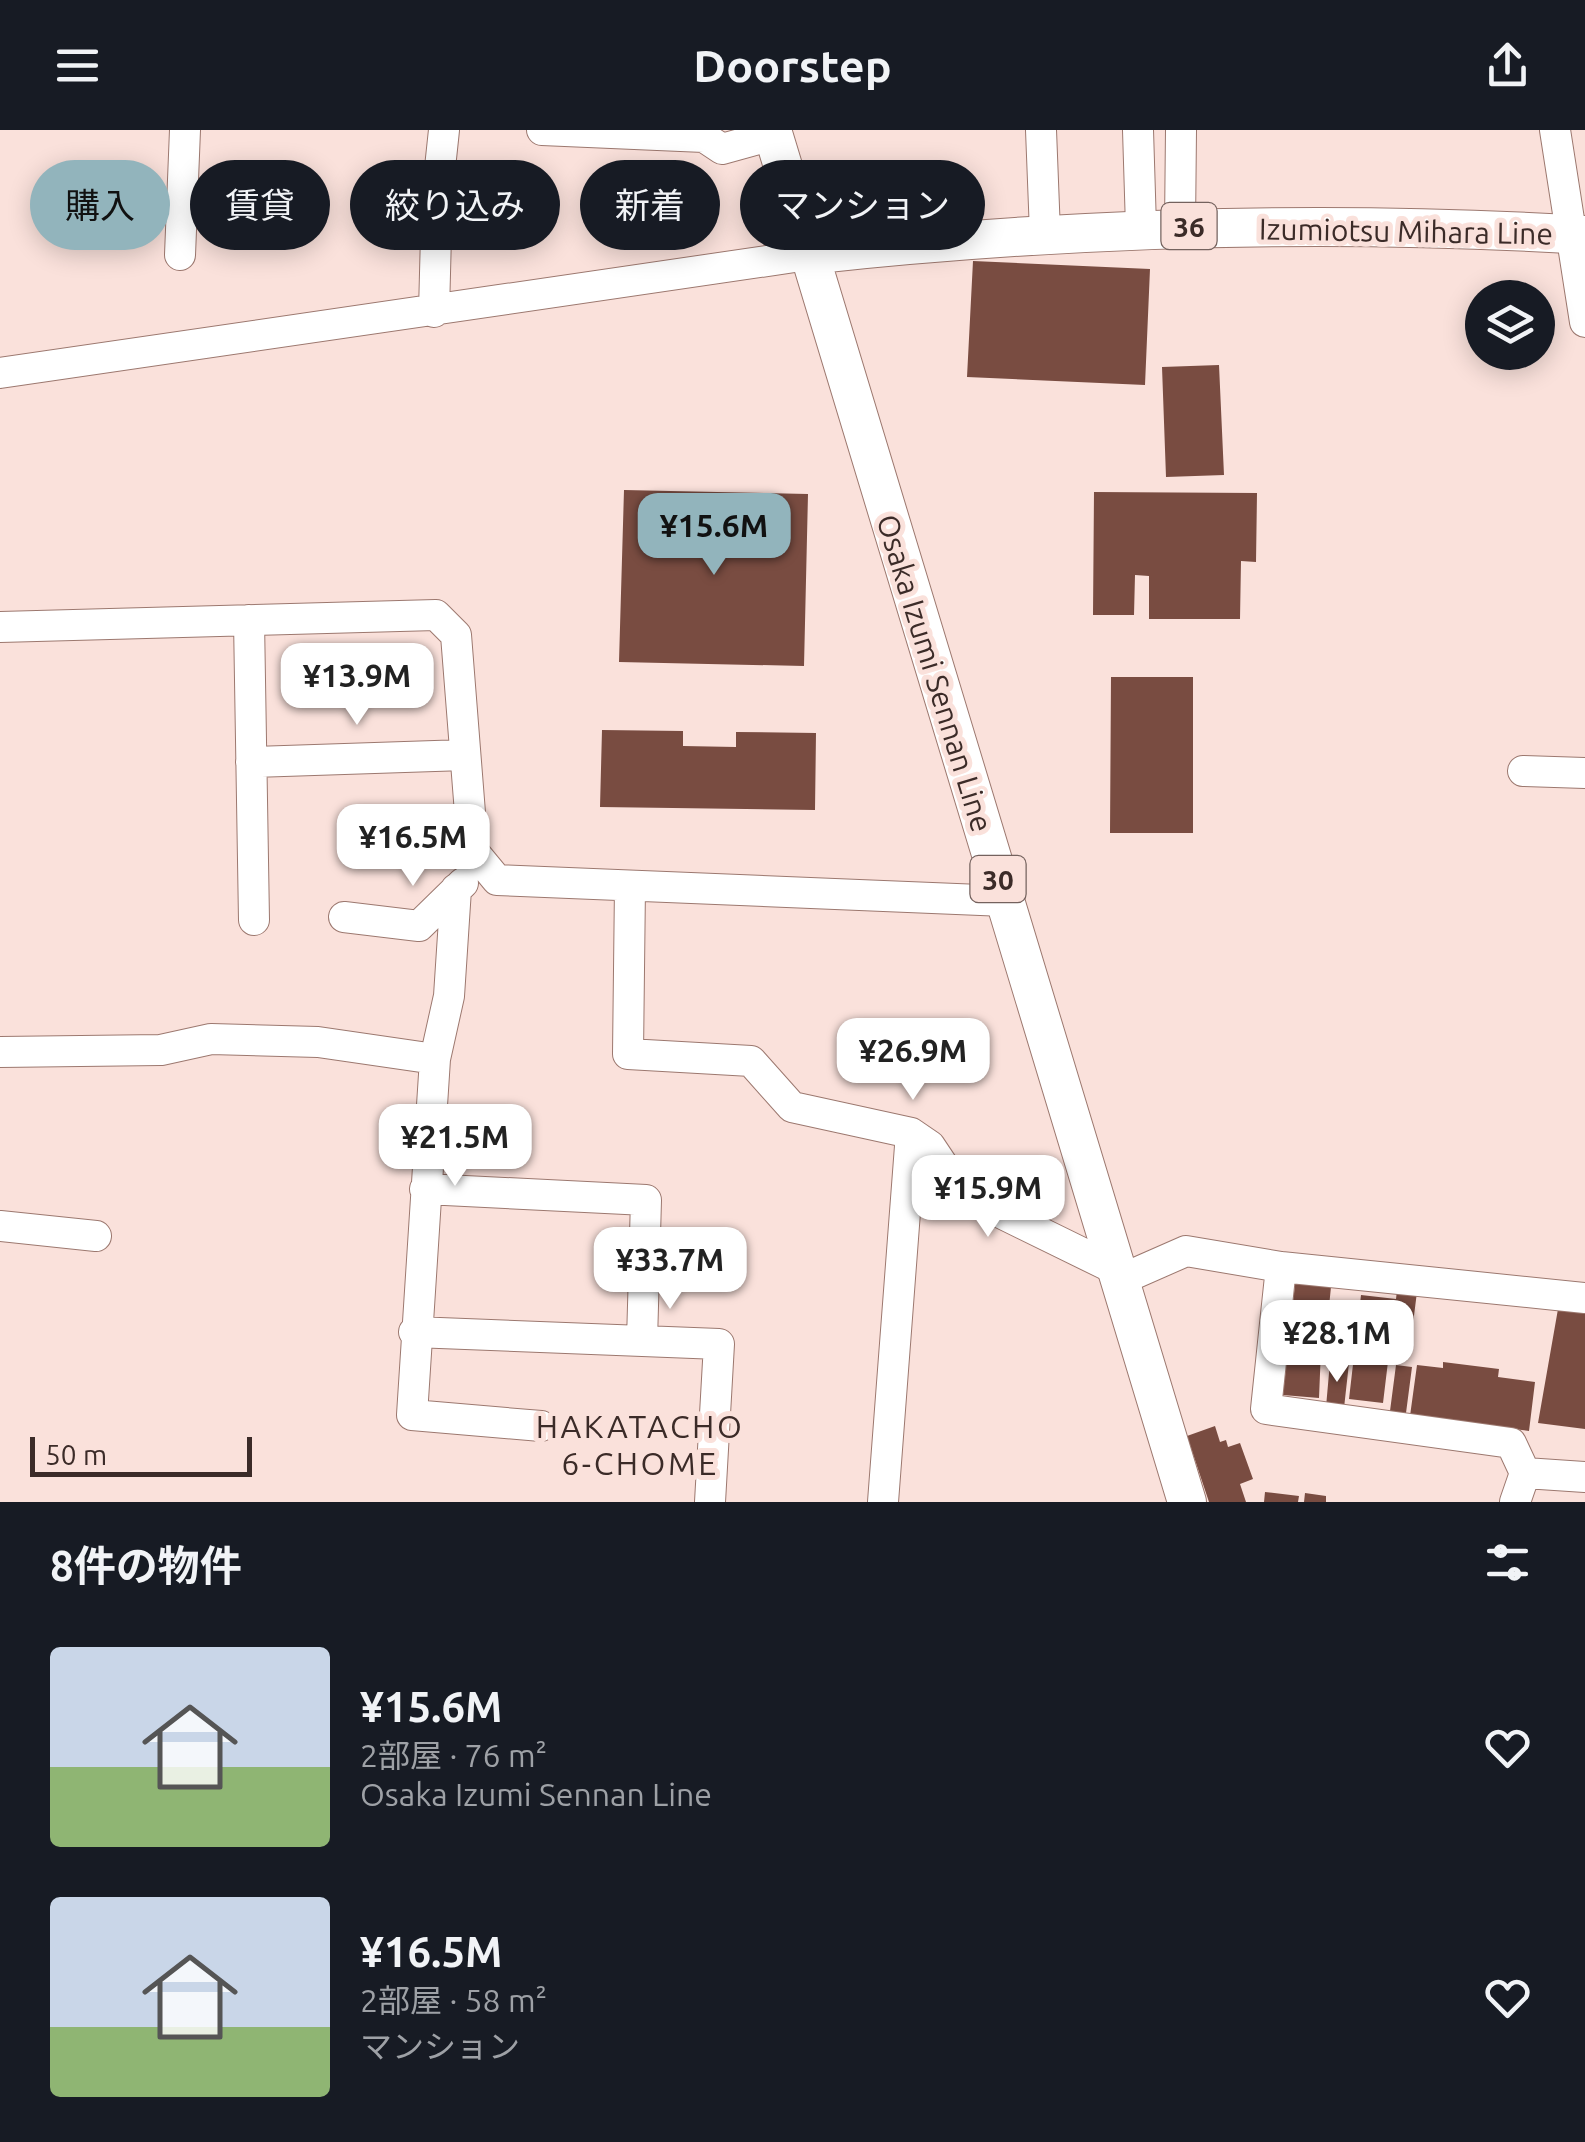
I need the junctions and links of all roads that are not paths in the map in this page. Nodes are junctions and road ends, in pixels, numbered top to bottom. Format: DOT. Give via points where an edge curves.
graph roads {
  1 [pos="185,130"];
  2 [pos="444,130"];
  3 [pos="542,130"];
  4 [pos="1041,130"];
  5 [pos="1138,130"];
  6 [pos="1181,130"];
  7 [pos="1555,130"];
  8 [pos="772,132"];
  9 [pos="1180,226"];
  10 [pos="1142,228"];
  11 [pos="1045,233"];
  12 [pos="1578,235"];
  13 [pos="180,255"];
  14 [pos="808,255"];
  15 [pos="434,312"];
  16 [pos="1585,322"];
  17 [pos="0,373"];
  18 [pos="249,620"];
  19 [pos="0,627"];
  20 [pos="466,755"];
  21 [pos="251,762"];
  22 [pos="1522,770"];
  23 [pos="1585,773"];
  24 [pos="483,863"];
  25 [pos="630,886"];
  26 [pos="456,890"];
  27 [pos="1004,901"];
  28 [pos="344,917"];
  29 [pos="254,920"];
  30 [pos="0,1052"];
  31 [pos="435,1059"];
  32 [pos="911,1133"];
  33 [pos="425,1189"];
  34 [pos="0,1226"];
  35 [pos="96,1236"];
  36 [pos="1281,1267"];
  37 [pos="1118,1275"];
  38 [pos="1585,1298"];
  39 [pos="414,1332"];
  40 [pos="642,1340"];
  41 [pos="541,1426"];
  42 [pos="1525,1473"];
  43 [pos="1585,1477"];
  44 [pos="710,1502"];
  45 [pos="883,1502"];
  46 [pos="1188,1502"];
  47 [pos="1515,1502"];
  1 -- 13 [label="street"];
  2 -- 15 [label="street"];
  3 -- 8 [label="street" via="704,137 722,150"];
  4 -- 11 [label="street"];
  5 -- 10 [label="street"];
  6 -- 9 [label="street"];
  7 -- 12 [label="street"];
  8 -- 14 [label="main road, Osaka Izumi Sennan Line / 30"];
  9 -- 10 [label="main road, Izumiotsu Mihara Line / 36"];
  9 -- 12 [label="main road, Izumiotsu Mihara Line / 36"];
  10 -- 11 [label="main road, Izumiotsu Mihara Line / 36"];
  11 -- 14 [label="main road, Izumiotsu Mihara Line / 36"];
  12 -- 16 [label="street"];
  14 -- 15 [label="street"];
  14 -- 27 [label="main road, Osaka Izumi Sennan Line / 30"];
  15 -- 17 [label="street"];
  18 -- 19 [label="street"];
  18 -- 20 [label="street" via="436,615 456,635"];
  18 -- 21 [label="street"];
  20 -- 21 [label="street"];
  20 -- 24 [label="street" via="473,851"];
  21 -- 29 [label="street"];
  22 -- 23 [label="street"];
  24 -- 25 [label="street" via="497,880"];
  24 -- 26 [label="street"];
  25 -- 27 [label="street"];
  25 -- 32 [label="street" via="628,1054 751,1061 792,1107"];
  26 -- 28 [label="street" via="419,926"];
  26 -- 31 [label="street" via="449,996"];
  27 -- 37 [label="main road, Osaka Izumi Sennan Line / 30"];
  30 -- 31 [label="street" via="161,1050 211,1039 318,1042"];
  31 -- 33 [label="street"];
  32 -- 37 [label="street" via="930,1146 962,1194"];
  32 -- 45 [label="street"];
  33 -- 39 [label="street"];
  33 -- 40 [label="street" via="646,1200"];
  34 -- 35 [label="street"];
  36 -- 37 [label="street" via="1186,1251"];
  36 -- 38 [label="street"];
  36 -- 42 [label="street" via="1266,1409 1511,1443"];
  37 -- 46 [label="main road, Osaka Izumi Sennan Line / 30"];
  39 -- 40 [label="street"];
  39 -- 41 [label="street" via="412,1415"];
  40 -- 44 [label="street" via="718,1344"];
  42 -- 43 [label="street"];
  42 -- 47 [label="street"];
}
